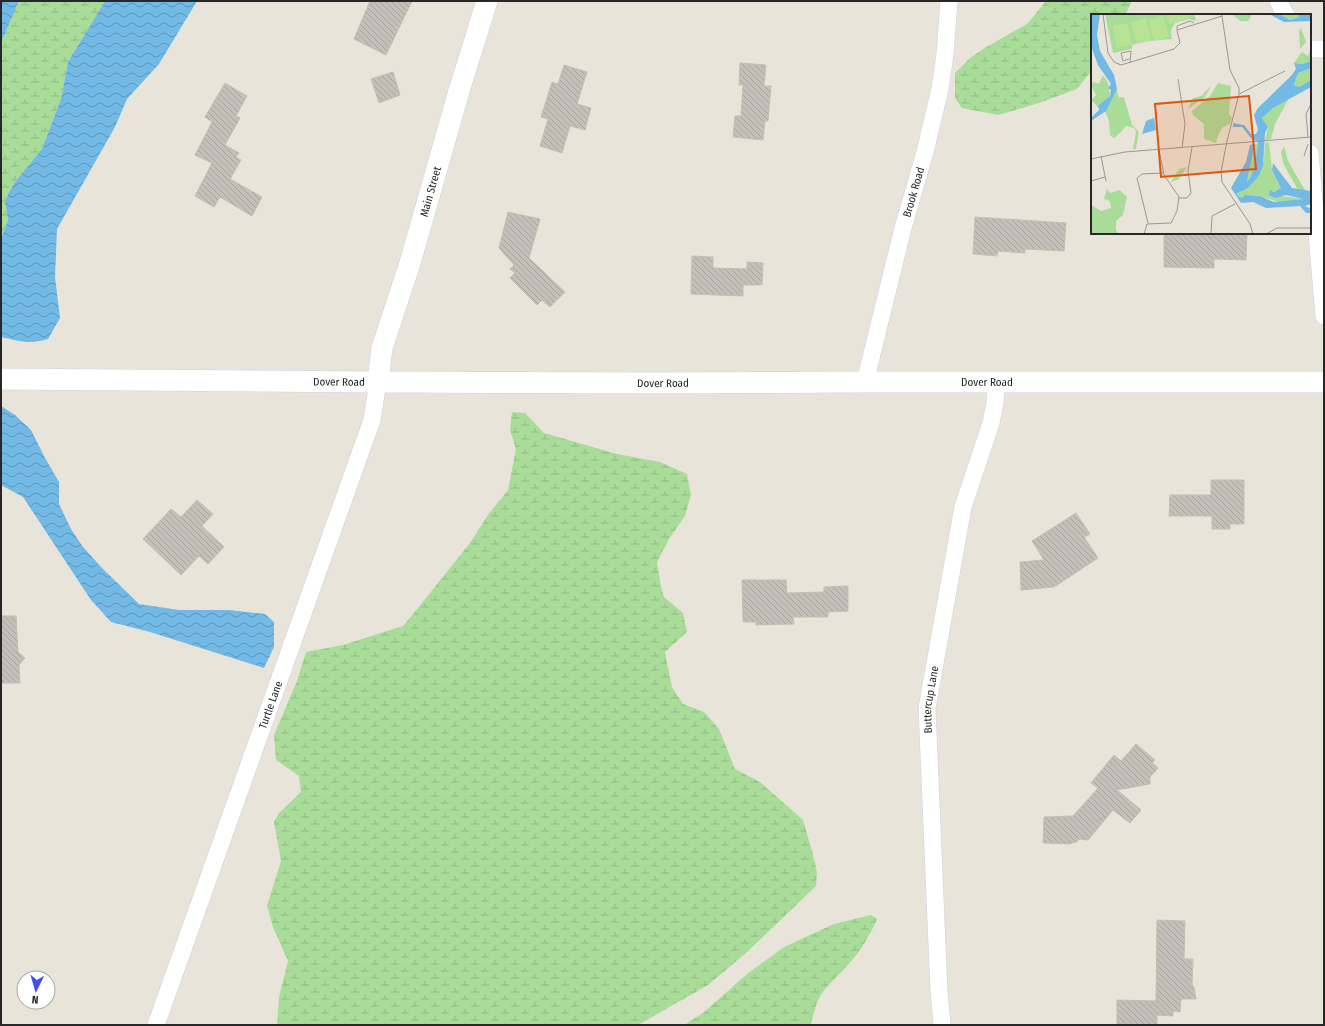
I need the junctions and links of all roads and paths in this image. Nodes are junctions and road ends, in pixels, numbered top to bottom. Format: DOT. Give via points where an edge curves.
graph roads {
  1 [pos="487,1"];
  2 [pos="949,1"];
  3 [pos="1278,1"];
  4 [pos="1285,14"];
  5 [pos="1311,49"];
  6 [pos="1324,50"];
  7 [pos="1311,165"];
  8 [pos="1324,316"];
  9 [pos="1,379"];
  10 [pos="378,382"];
  11 [pos="864,382"];
  12 [pos="996,382"];
  13 [pos="1324,382"];
  14 [pos="156,1025"];
  15 [pos="942,1025"];
  1 -- 10 [label="street, Main Street" via="410,263 382,348"];
  2 -- 11 [label="street, Brook Road" via="940,89"];
  3 -- 4 [label="street"];
  5 -- 6 [label="street"];
  7 -- 8 [label="street"];
  9 -- 10 [label="street, Dover Road"];
  10 -- 11 [label="street, Dover Road"];
  10 -- 14 [label="street, Turtle Lane" via="372,420"];
  11 -- 12 [label="street, Dover Road"];
  12 -- 13 [label="street, Dover Road"];
  12 -- 15 [label="street, Buttercup Lane" via="991,423 963,507 927,708 938,985"];
}
